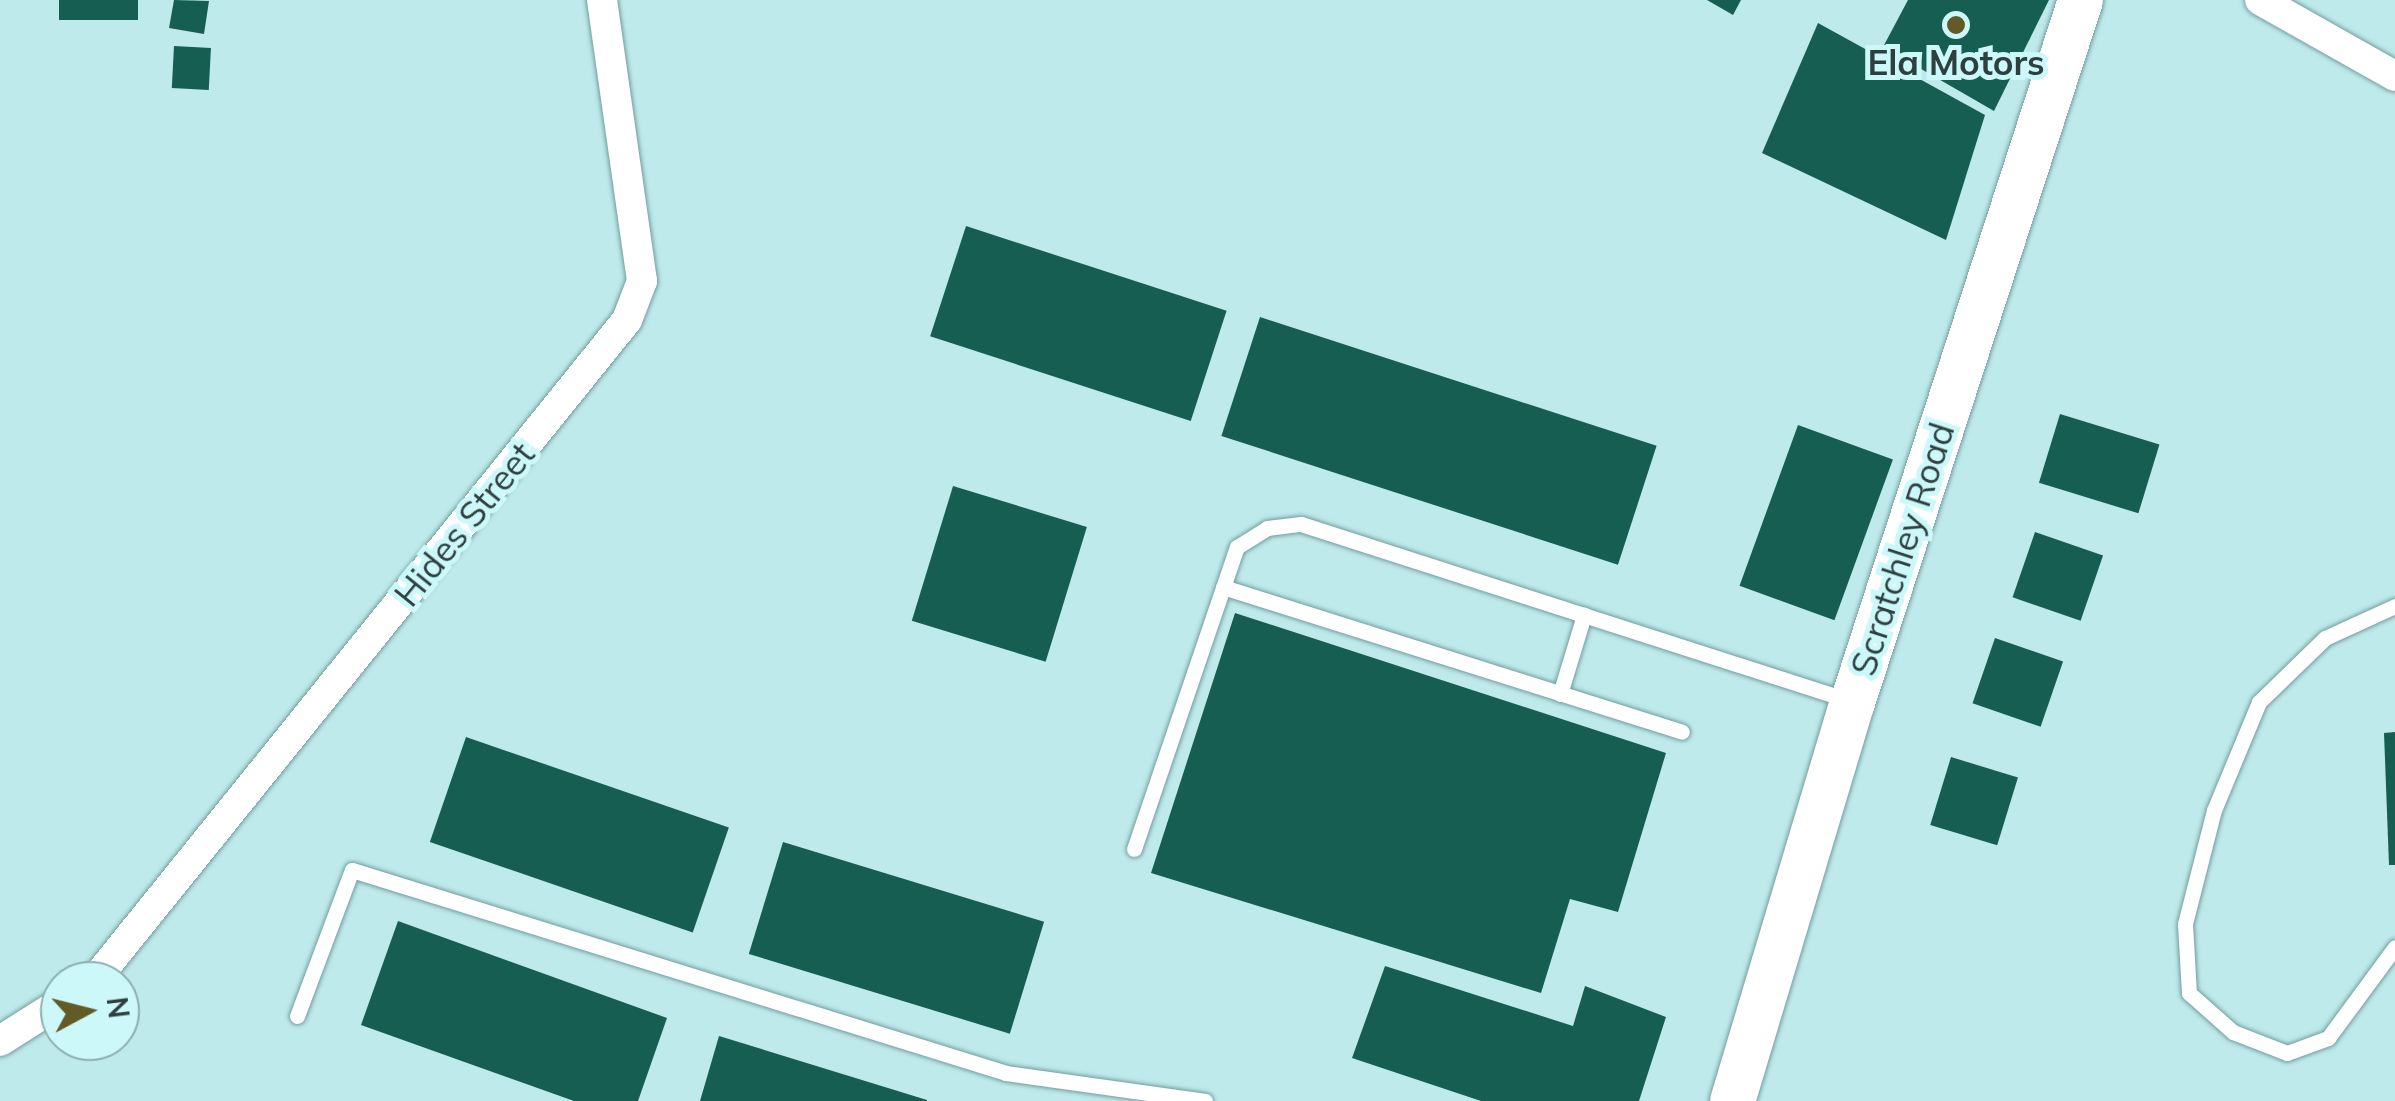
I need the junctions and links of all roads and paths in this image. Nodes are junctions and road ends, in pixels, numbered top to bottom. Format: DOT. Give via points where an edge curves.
graph roads {
  1 [pos="602,0"];
  2 [pos="2080,0"];
  3 [pos="2260,0"];
  4 [pos="2395,76"];
  5 [pos="1223,587"];
  6 [pos="2395,606"];
  7 [pos="1584,616"];
  8 [pos="1560,694"];
  9 [pos="1852,702"];
  10 [pos="1682,732"];
  11 [pos="1134,849"];
  12 [pos="2395,947"];
  13 [pos="110,961"];
  14 [pos="40,1016"];
  15 [pos="297,1016"];
  16 [pos="0,1041"];
  17 [pos="1206,1101"];
  18 [pos="1732,1101"];
  1 -- 13 [label="street, Hides Street" via="642,282 627,320"];
  2 -- 9 [label="main road, Scratchley Road"];
  3 -- 4 [label="street"];
  5 -- 7 [label="lane" via="1238,547 1267,528 1301,524"];
  5 -- 8 [label="lane"];
  5 -- 11 [label="lane"];
  6 -- 12 [label="lane" via="2325,638 2259,702 2214,810 2185,924 2188,992 2233,1032 2288,1053 2328,1038"];
  7 -- 8 [label="lane"];
  7 -- 9 [label="lane"];
  8 -- 10 [label="lane"];
  9 -- 18 [label="main road, Scratchley Road"];
  14 -- 16 [label="street"];
  15 -- 17 [label="lane" via="352,870 1006,1073"];
}
